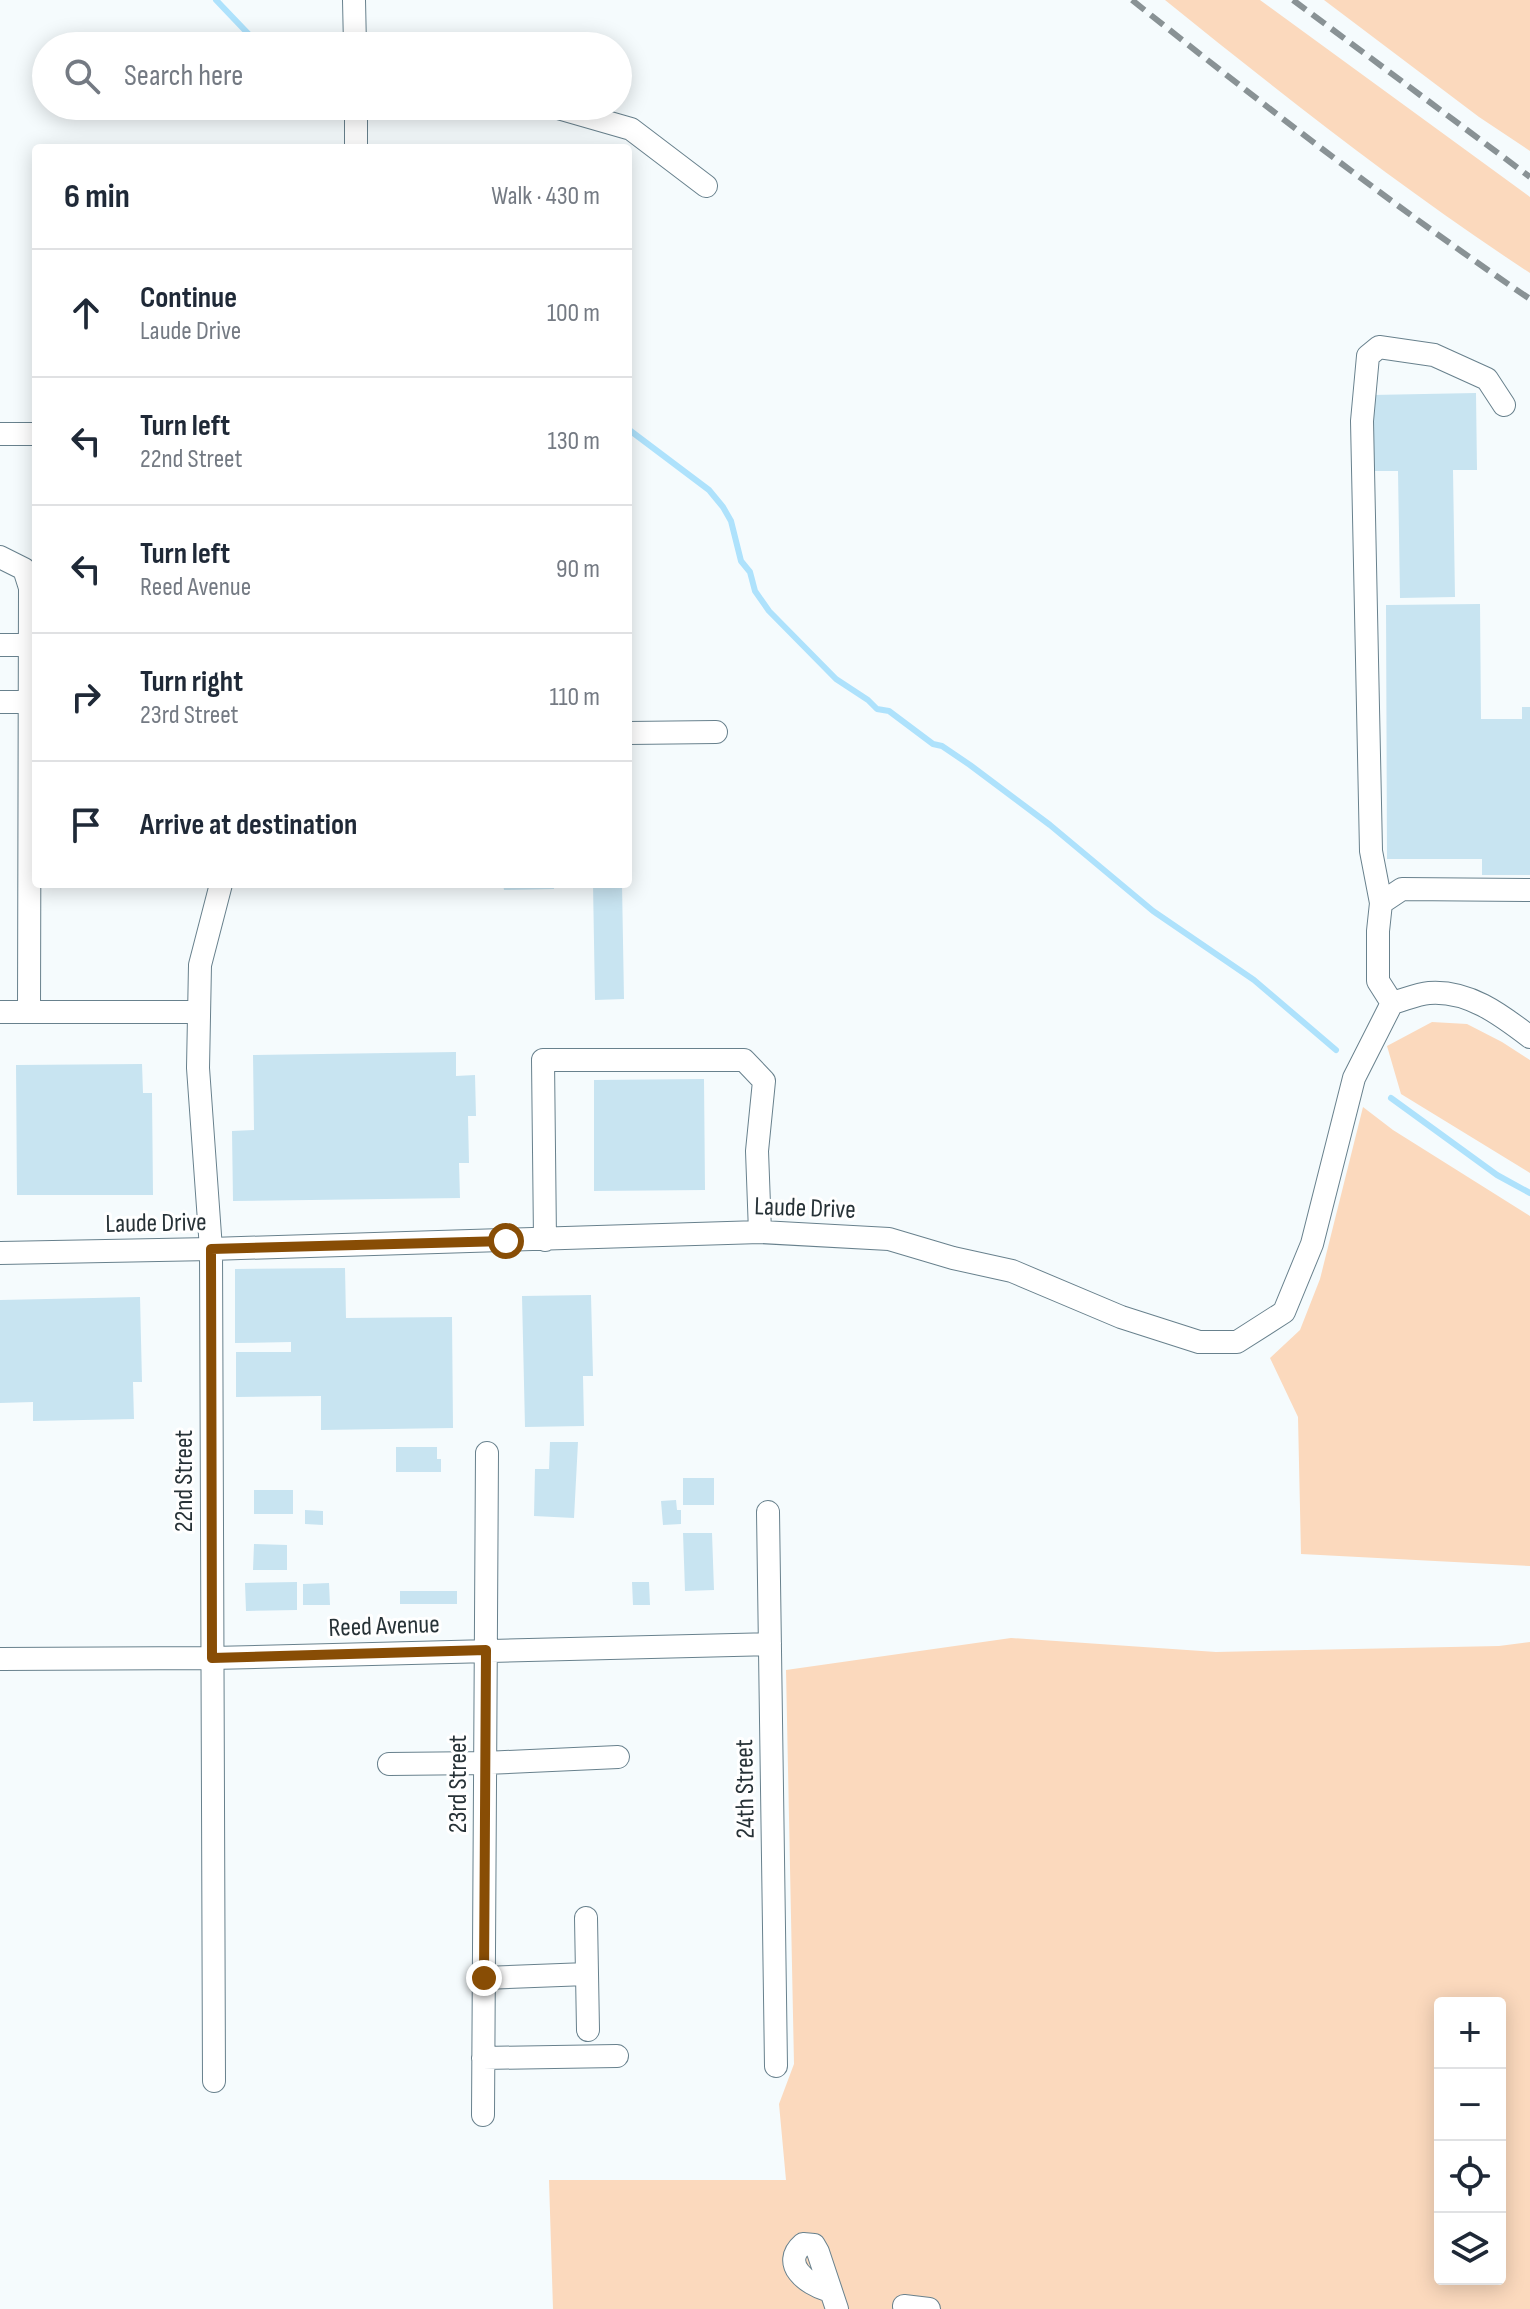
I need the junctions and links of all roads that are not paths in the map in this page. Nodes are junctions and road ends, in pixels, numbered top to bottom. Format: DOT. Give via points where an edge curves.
graph roads {
  1 [pos="354,0"];
  2 [pos="355,32"];
  3 [pos="356,120"];
  4 [pos="600,120"];
  5 [pos="356,144"];
  6 [pos="706,186"];
  7 [pos="1504,405"];
  8 [pos="0,434"];
  9 [pos="32,434"];
  10 [pos="0,557"];
  11 [pos="0,645"];
  12 [pos="29,645"];
  13 [pos="0,702"];
  14 [pos="29,702"];
  15 [pos="716,732"];
  16 [pos="632,733"];
  17 [pos="220,888"];
  18 [pos="1530,890"];
  19 [pos="1381,903"];
  20 [pos="1392,1003"];
  21 [pos="0,1012"];
  22 [pos="29,1012"];
  23 [pos="199,1012"];
  24 [pos="1530,1037"];
  25 [pos="760,1232"];
  26 [pos="545,1240"];
  27 [pos="211,1249"];
  28 [pos="0,1253"];
  29 [pos="487,1453"];
  30 [pos="768,1512"];
  31 [pos="770,1644"];
  32 [pos="486,1650"];
  33 [pos="212,1658"];
  34 [pos="0,1659"];
  35 [pos="618,1757"];
  36 [pos="485,1763"];
  37 [pos="389,1764"];
  38 [pos="586,1918"];
  39 [pos="587,1974"];
  40 [pos="484,1978"];
  41 [pos="588,2030"];
  42 [pos="617,2056"];
  43 [pos="483,2058"];
  44 [pos="776,2066"];
  45 [pos="214,2081"];
  46 [pos="483,2115"];
  47 [pos="904,2306"];
  48 [pos="929,2309"];
  1 -- 2 [label="street"];
  3 -- 5 [label="street"];
  4 -- 6 [label="street" via="631,129"];
  7 -- 19 [label="street" via="1487,379 1434,355 1379,347 1368,356 1362,421 1371,851"];
  8 -- 9 [label="street"];
  10 -- 12 [label="street" via="24,569 30,588"];
  11 -- 12 [label="street"];
  12 -- 14 [label="street"];
  13 -- 14 [label="street"];
  14 -- 22 [label="street"];
  15 -- 16 [label="street"];
  17 -- 23 [label="street, 22nd Street" via="200,965"];
  18 -- 19 [label="street" via="1402,889"];
  19 -- 20 [label="street" via="1378,981"];
  20 -- 24 [label="street" via="1428,993 1464,996 1501,1014"];
  20 -- 25 [label="street, Laude Drive" via="1354,1078 1312,1244 1284,1312 1237,1342 1199,1342 1121,1317 1012,1271 889,1239"];
  21 -- 22 [label="street"];
  22 -- 23 [label="street"];
  23 -- 27 [label="street, 22nd Street"];
  25 -- 26 [label="street, Laude Drive"];
  25 -- 26 [label="street" via="757,1151 764,1081 744,1060 543,1060"];
  26 -- 27 [label="street, Laude Drive"];
  27 -- 28 [label="street, Laude Drive"];
  27 -- 33 [label="street, 22nd Street"];
  29 -- 32 [label="street, 23rd Street"];
  30 -- 31 [label="street, 24th Street"];
  31 -- 32 [label="street, Reed Avenue"];
  31 -- 44 [label="street, 24th Street"];
  32 -- 33 [label="street, Reed Avenue"];
  32 -- 36 [label="street, 23rd Street"];
  33 -- 34 [label="street, Reed Avenue"];
  33 -- 45 [label="street, 22nd Street"];
  35 -- 36 [label="street"];
  36 -- 37 [label="street"];
  36 -- 40 [label="street, 23rd Street"];
  38 -- 39 [label="street"];
  39 -- 40 [label="street"];
  39 -- 41 [label="street"];
  40 -- 43 [label="street, 23rd Street"];
  42 -- 43 [label="street"];
  43 -- 46 [label="street, 23rd Street"];
  47 -- 48 [label="street"];
}
